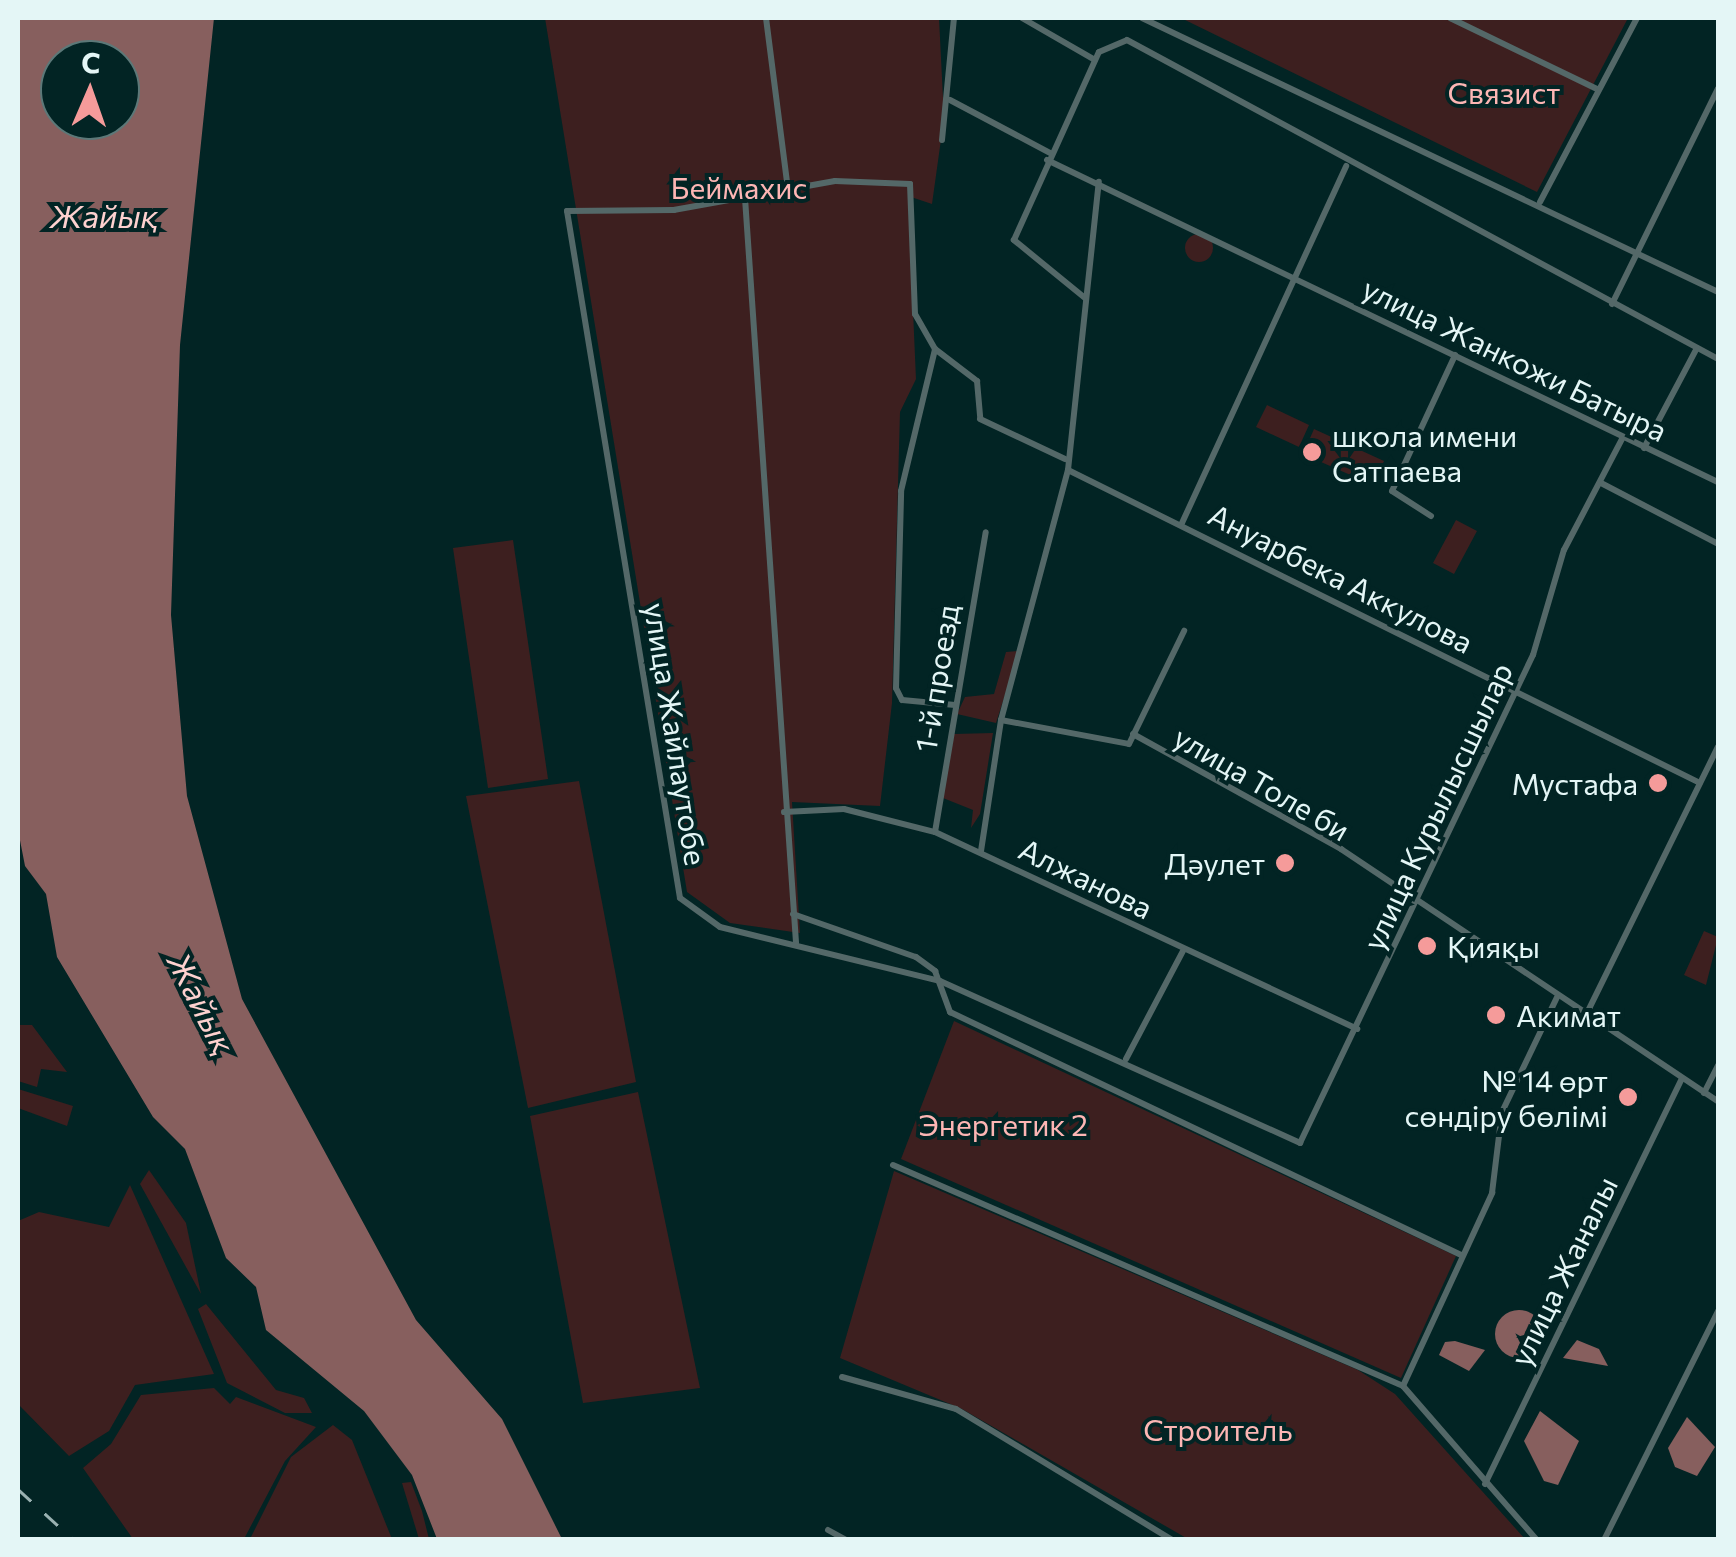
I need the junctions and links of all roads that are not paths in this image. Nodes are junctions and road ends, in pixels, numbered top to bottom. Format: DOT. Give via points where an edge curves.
graph roads {
  1 [pos="766,18"];
  2 [pos="954,18"];
  3 [pos="1022,18"];
  4 [pos="1142,18"];
  5 [pos="1450,18"];
  6 [pos="1637,18"];
  7 [pos="1097,56"];
  8 [pos="1718,88"];
  9 [pos="1599,90"];
  10 [pos="950,100"];
  11 [pos="942,140"];
  12 [pos="1049,156"];
  13 [pos="1346,166"];
  14 [pos="1098,182"];
  15 [pos="788,189"];
  16 [pos="745,198"];
  17 [pos="1540,202"];
  18 [pos="1636,249"];
  19 [pos="1291,276"];
  20 [pos="1718,292"];
  21 [pos="1085,298"];
  22 [pos="1612,304"];
  23 [pos="935,348"];
  24 [pos="1697,348"];
  25 [pos="1454,355"];
  26 [pos="1718,359"];
  27 [pos="1623,438"];
  28 [pos="1644,448"];
  29 [pos="1065,458"];
  30 [pos="1068,470"];
  31 [pos="1718,482"];
  32 [pos="1601,484"];
  33 [pos="1431,516"];
  34 [pos="1182,523"];
  35 [pos="986,532"];
  36 [pos="1718,544"];
  37 [pos="1184,631"];
  38 [pos="1516,692"];
  39 [pos="955,705"];
  40 [pos="1001,720"];
  41 [pos="1133,734"];
  42 [pos="1718,746"];
  43 [pos="1708,768"];
  44 [pos="1718,774"];
  45 [pos="1700,783"];
  46 [pos="784,812"];
  47 [pos="935,832"];
  48 [pos="981,851"];
  49 [pos="1417,905"];
  50 [pos="794,914"];
  51 [pos="796,942"];
  52 [pos="1183,951"];
  53 [pos="940,981"];
  54 [pos="1556,996"];
  55 [pos="1585,1017"];
  56 [pos="1358,1029"];
  57 [pos="1126,1060"];
  58 [pos="1718,1065"];
  59 [pos="1682,1078"];
  60 [pos="1704,1093"];
  61 [pos="1718,1102"];
  62 [pos="1300,1143"];
  63 [pos="893,1164"];
  64 [pos="1461,1255"];
  65 [pos="1718,1311"];
  66 [pos="842,1377"];
  67 [pos="1403,1386"];
  68 [pos="1485,1484"];
  69 [pos="828,1530"];
  70 [pos="846,1540"];
  71 [pos="1172,1540"];
  72 [pos="1537,1540"];
  73 [pos="1604,1540"];
  1 -- 15 [label="street"];
  2 -- 10 [label="street"];
  3 -- 7 [label="street"];
  4 -- 17 [label="street"];
  5 -- 9 [label="street"];
  6 -- 9 [label="street"];
  7 -- 12 [label="street"];
  7 -- 13 [label="street" via="1127,40"];
  8 -- 18 [label="street"];
  9 -- 17 [label="street"];
  10 -- 11 [label="street"];
  10 -- 12 [label="street, улица Жанкожи Батыра"];
  12 -- 14 [label="street, улица Жанкожи Батыра"];
  12 -- 21 [label="street" via="1014,240"];
  13 -- 19 [label="street"];
  13 -- 22 [label="street"];
  14 -- 19 [label="street, улица Жанкожи Батыра"];
  14 -- 21 [label="street"];
  15 -- 16 [label="street"];
  15 -- 23 [label="street" via="910,184 914,314"];
  16 -- 46 [label="street"];
  16 -- 51 [label="street, улица Жайлаутобе" via="568,211 680,898 720,927"];
  17 -- 18 [label="street"];
  18 -- 20 [label="street"];
  18 -- 22 [label="street"];
  19 -- 25 [label="street, улица Жанкожи Батыра"];
  19 -- 34 [label="street"];
  21 -- 29 [label="street"];
  22 -- 24 [label="street"];
  23 -- 29 [label="street" via="977,382 980,419"];
  23 -- 39 [label="street" via="901,492 896,688 902,700"];
  24 -- 26 [label="street"];
  24 -- 28 [label="street"];
  25 -- 27 [label="street, улица Жанкожи Батыра"];
  25 -- 33 [label="street" via="1393,485 1396,498"];
  27 -- 28 [label="street, улица Жанкожи Батыра"];
  27 -- 32 [label="street, улица Курылысшылар"];
  28 -- 31 [label="street, улица Жанкожи Батыра"];
  29 -- 30 [label="street"];
  30 -- 34 [label="street, Ануарбека Аккулова"];
  30 -- 40 [label="street"];
  32 -- 36 [label="street"];
  32 -- 38 [label="street, улица Курылысшылар" via="1564,550"];
  34 -- 38 [label="street, Ануарбека Аккулова"];
  35 -- 39 [label="street, 1-й проезд"];
  37 -- 41 [label="street"];
  38 -- 45 [label="street, Ануарбека Аккулова"];
  38 -- 49 [label="street, улица Курылысшылар"];
  39 -- 47 [label="street, 1-й проезд"];
  40 -- 41 [label="street" via="1130,744"];
  40 -- 48 [label="street"];
  41 -- 49 [label="street, улица Толе би" via="1342,849"];
  42 -- 43 [label="street"];
  43 -- 44 [label="street"];
  43 -- 45 [label="street"];
  45 -- 55 [label="street"];
  46 -- 47 [label="street, Алжанова" via="844,809"];
  46 -- 50 [label="street"];
  47 -- 48 [label="street, Алжанова"];
  48 -- 52 [label="street, Алжанова"];
  49 -- 54 [label="street, улица Толе би"];
  49 -- 56 [label="street, улица Курылысшылар"];
  50 -- 51 [label="street"];
  50 -- 53 [label="street" via="916,957"];
  51 -- 53 [label="street, улица Жайлаутобе"];
  52 -- 56 [label="street, Алжанова"];
  52 -- 57 [label="street"];
  53 -- 57 [label="street, улица Жайлаутобе"];
  53 -- 64 [label="street" via="950,1012"];
  54 -- 55 [label="street, улица Толе би"];
  54 -- 64 [label="street" via="1502,1112 1492,1193"];
  55 -- 59 [label="street, улица Толе би"];
  56 -- 62 [label="street, улица Курылысшылар"];
  57 -- 62 [label="street, улица Жайлаутобе"];
  58 -- 60 [label="street"];
  59 -- 60 [label="street, улица Толе би"];
  59 -- 68 [label="street, улица Жаналы"];
  60 -- 61 [label="street, улица Толе би"];
  63 -- 67 [label="street"];
  64 -- 67 [label="street"];
  65 -- 73 [label="street"];
  66 -- 71 [label="street" via="956,1409"];
  67 -- 68 [label="street"];
  68 -- 72 [label="street"];
  69 -- 70 [label="street"];
}
